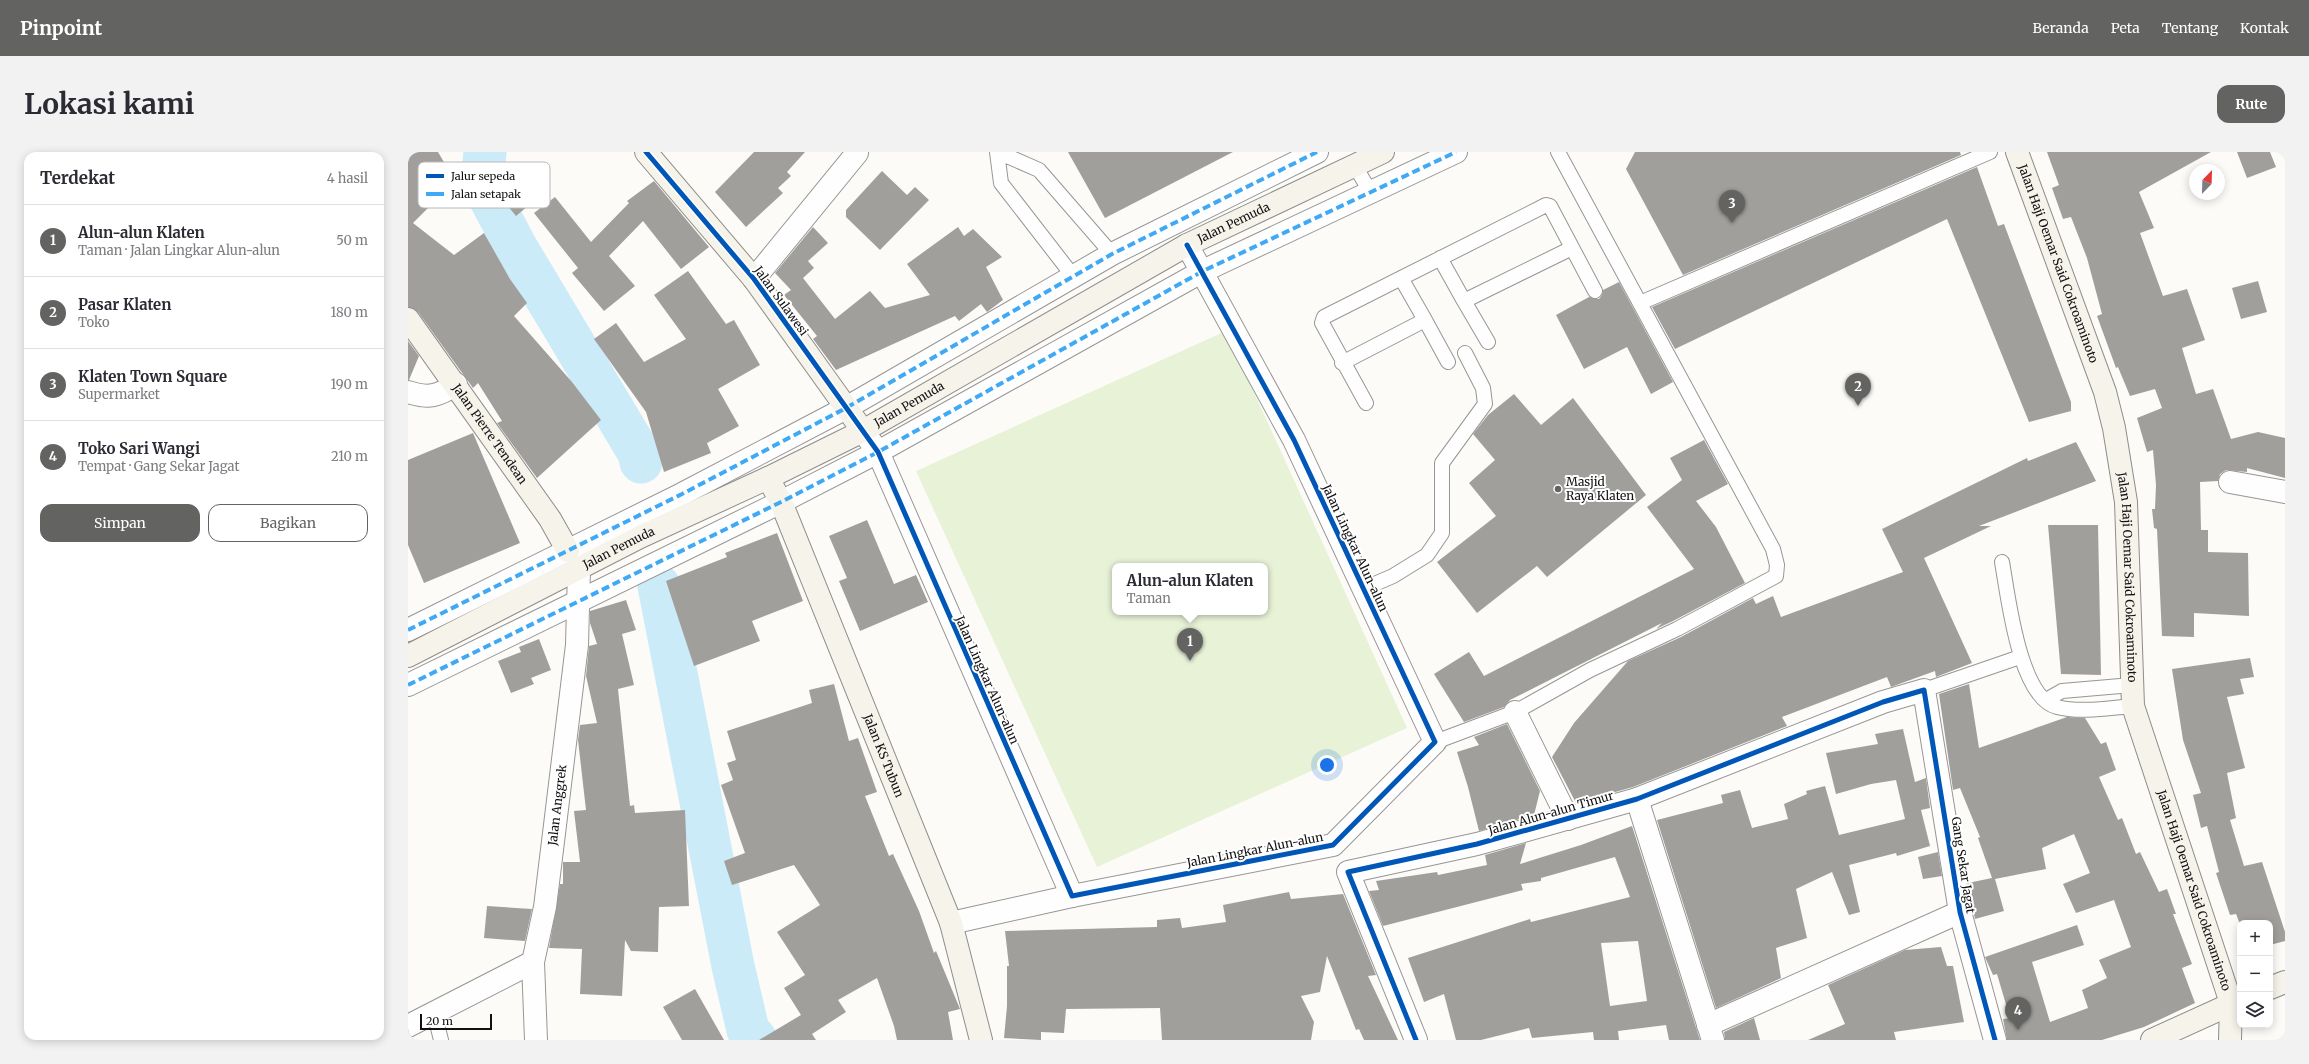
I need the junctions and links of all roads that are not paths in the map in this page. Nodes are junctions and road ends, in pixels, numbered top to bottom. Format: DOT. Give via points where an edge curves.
graph roads {
  1 [pos="646,152"];
  2 [pos="997,152"];
  3 [pos="1317,152"];
  4 [pos="1383,152"];
  5 [pos="1456,152"];
  6 [pos="1558,152"];
  7 [pos="1990,152"];
  8 [pos="2017,152"];
  9 [pos="857,153"];
  10 [pos="1355,166"];
  11 [pos="1371,193"];
  12 [pos="1187,245"];
  13 [pos="1572,248"];
  14 [pos="1112,254"];
  15 [pos="1440,258"];
  16 [pos="1202,271"];
  17 [pos="1073,276"];
  18 [pos="1401,278"];
  19 [pos="754,279"];
  20 [pos="1595,291"];
  21 [pos="1464,301"];
  22 [pos="1640,303"];
  23 [pos="408,319"];
  24 [pos="1425,320"];
  25 [pos="1488,342"];
  26 [pos="1465,353"];
  27 [pos="1448,362"];
  28 [pos="1342,363"];
  29 [pos="456,384"];
  30 [pos="408,392"];
  31 [pos="1366,403"];
  32 [pos="846,408"];
  33 [pos="863,431"];
  34 [pos="878,452"];
  35 [pos="768,478"];
  36 [pos="2230,482"];
  37 [pos="2279,491"];
  38 [pos="781,502"];
  39 [pos="568,551"];
  40 [pos="2002,562"];
  41 [pos="579,570"];
  42 [pos="1363,589"];
  43 [pos="579,600"];
  44 [pos="408,630"];
  45 [pos="408,656"];
  46 [pos="2020,657"];
  47 [pos="408,685"];
  48 [pos="2132,685"];
  49 [pos="1924,690"];
  50 [pos="2046,700"];
  51 [pos="2133,706"];
  52 [pos="1515,712"];
  53 [pos="1435,742"];
  54 [pos="1637,799"];
  55 [pos="1568,819"];
  56 [pos="1333,844"];
  57 [pos="1348,872"];
  58 [pos="1072,896"];
  59 [pos="1960,912"];
  60 [pos="951,923"];
  61 [pos="533,962"];
  62 [pos="2285,982"];
  63 [pos="2273,987"];
  64 [pos="2235,1002"];
  65 [pos="434,1012"];
  66 [pos="408,1026"];
  67 [pos="1711,1032"];
  68 [pos="442,1040"];
  69 [pos="536,1040"];
  70 [pos="982,1040"];
  71 [pos="1416,1040"];
  72 [pos="1995,1040"];
  73 [pos="2152,1040"];
  74 [pos="2230,1040"];
  1 -- 19 [label="main road, Jalan Sulawesi"];
  2 -- 14 [label="lane" via="1039,170"];
  2 -- 17 [label="lane" via="1001,183"];
  3 -- 14 [label="street"];
  4 -- 10 [label="main road, Jalan Pemuda"];
  5 -- 11 [label="street"];
  6 -- 22 [label="lane"];
  7 -- 22 [label="lane"];
  8 -- 48 [label="main road, Jalan Haji Oemar Said Cokroaminoto" via="2105,392 2114,428 2126,502"];
  9 -- 19 [label="street"];
  10 -- 11 [label="lane"];
  10 -- 12 [label="main road, Jalan Pemuda"];
  11 -- 16 [label="street"];
  12 -- 16 [label="street, Jalan Lingkar Alun-alun"];
  12 -- 33 [label="main road, Jalan Pemuda"];
  13 -- 15 [label="lane" via="1550,206 1546,206"];
  13 -- 20 [label="lane"];
  13 -- 21 [label="lane"];
  14 -- 17 [label="street"];
  15 -- 18 [label="lane"];
  15 -- 21 [label="lane"];
  16 -- 34 [label="street"];
  16 -- 42 [label="street, Jalan Lingkar Alun-alun" via="1294,440"];
  17 -- 32 [label="street"];
  18 -- 24 [label="lane"];
  18 -- 28 [label="lane" via="1324,317 1322,324"];
  19 -- 32 [label="main road, Jalan Sulawesi"];
  21 -- 25 [label="lane"];
  22 -- 52 [label="lane" via="1773,549 1777,565 1776,576 1677,629 1590,670"];
  23 -- 29 [label="main road, Jalan Pierre Tendean"];
  24 -- 27 [label="lane"];
  24 -- 28 [label="lane"];
  26 -- 42 [label="lane" via="1483,388 1484,404 1442,463 1442,532 1427,555 1393,576"];
  28 -- 31 [label="lane"];
  29 -- 30 [label="street" via="435,396 421,396"];
  29 -- 39 [label="main road, Jalan Pierre Tendean" via="550,519"];
  32 -- 33 [label="main road, Jalan Sulawesi"];
  32 -- 39 [label="street"];
  33 -- 34 [label="street, Jalan Lingkar Alun-alun"];
  33 -- 35 [label="main road, Jalan Pemuda"];
  34 -- 38 [label="street"];
  34 -- 58 [label="street, Jalan Lingkar Alun-alun"];
  35 -- 38 [label="main road, Jalan KS Tubun"];
  35 -- 41 [label="main road, Jalan Pemuda" via="689,513"];
  36 -- 37 [label="street"];
  38 -- 43 [label="street"];
  38 -- 60 [label="main road, Jalan KS Tubun"];
  39 -- 41 [label="street"];
  39 -- 44 [label="street"];
  40 -- 46 [label="lane"];
  41 -- 43 [label="street, Jalan Anggrek"];
  41 -- 45 [label="main road, Jalan Pemuda"];
  42 -- 53 [label="street, Jalan Lingkar Alun-alun"];
  43 -- 47 [label="street"];
  43 -- 61 [label="street, Jalan Anggrek" via="567,738 545,907"];
  46 -- 49 [label="lane"];
  46 -- 50 [label="lane" via="2035,691"];
  48 -- 50 [label="lane" via="2062,691"];
  48 -- 51 [label="main road, Jalan Haji Oemar Said Cokroaminoto"];
  49 -- 54 [label="street, Jalan Alun-alun Timur" via="1883,702"];
  49 -- 59 [label="street, Gang Sekar Jagat"];
  50 -- 51 [label="lane" via="2055,707 2067,708"];
  51 -- 64 [label="main road, Jalan Haji Oemar Said Cokroaminoto"];
  52 -- 53 [label="lane"];
  52 -- 55 [label="street"];
  53 -- 56 [label="street, Jalan Lingkar Alun-alun"];
  54 -- 55 [label="street, Jalan Alun-alun Timur"];
  54 -- 67 [label="street"];
  55 -- 57 [label="street, Jalan Alun-alun Timur" via="1477,844"];
  56 -- 57 [label="street"];
  56 -- 58 [label="street, Jalan Lingkar Alun-alun"];
  57 -- 71 [label="street"];
  58 -- 60 [label="street"];
  59 -- 67 [label="street"];
  59 -- 72 [label="street, Gang Sekar Jagat"];
  60 -- 70 [label="main road, Jalan KS Tubun"];
  61 -- 65 [label="street"];
  61 -- 69 [label="street, Jalan Anggrek"];
  62 -- 63 [label="main road"];
  64 -- 73 [label="main road"];
  64 -- 74 [label="main road, Jalan Haji Oemar Said Cokroaminoto"];
  65 -- 66 [label="street"];
  65 -- 68 [label="lane"];
}
